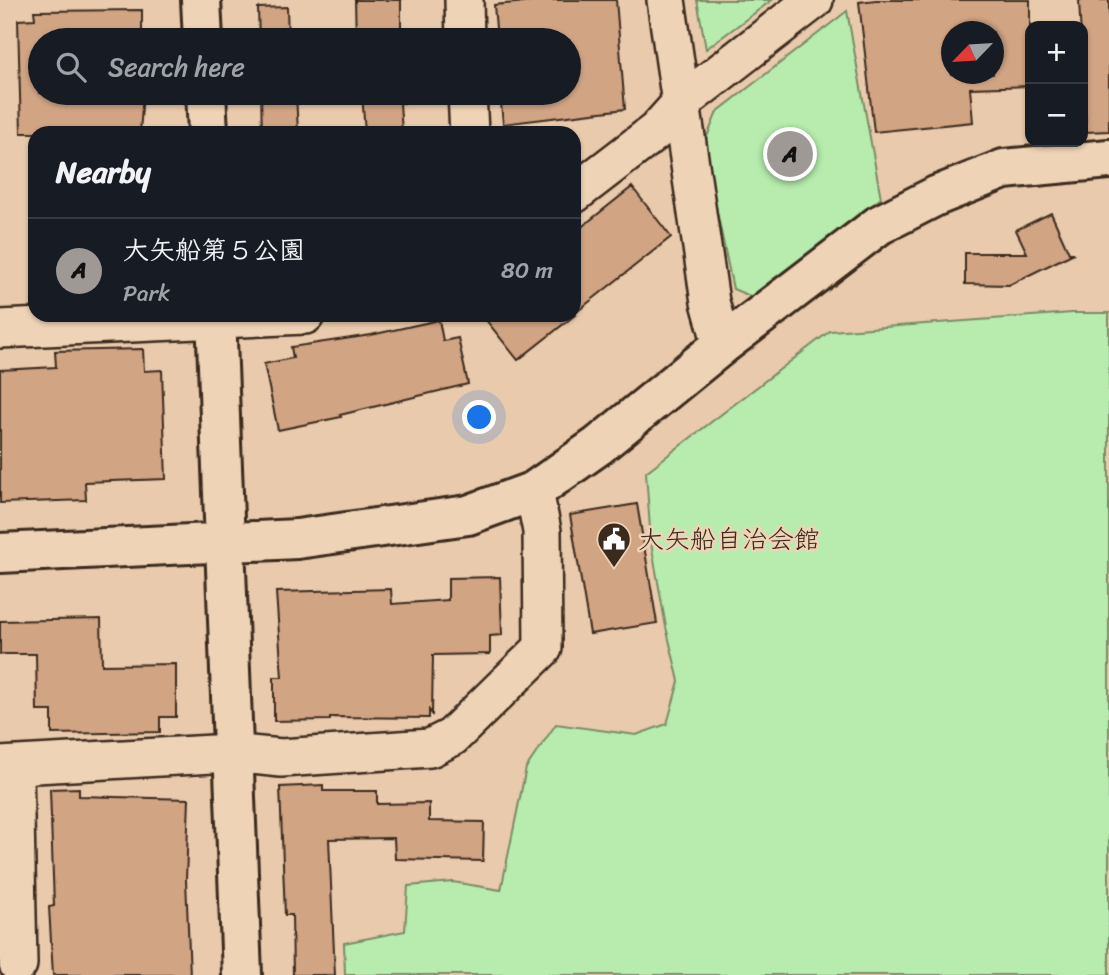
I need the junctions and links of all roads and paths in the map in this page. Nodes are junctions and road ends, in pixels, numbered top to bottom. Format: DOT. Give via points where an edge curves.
graph roads {
  1 [pos="201,0"];
  2 [pos="464,0"];
  3 [pos="666,0"];
  4 [pos="814,0"];
  5 [pos="202,28"];
  6 [pos="465,28"];
  7 [pos="681,103"];
  8 [pos="207,105"];
  9 [pos="468,105"];
  10 [pos="208,126"];
  11 [pos="469,126"];
  12 [pos="1109,159"];
  13 [pos="581,189"];
  14 [pos="126,322"];
  15 [pos="216,322"];
  16 [pos="0,329"];
  17 [pos="722,345"];
  18 [pos="534,491"];
  19 [pos="227,542"];
  20 [pos="0,553"];
  21 [pos="232,752"];
  22 [pos="7,766"];
  23 [pos="13,968"];
  24 [pos="242,975"];
  1 -- 5 [label="street"];
  2 -- 6 [label="street"];
  3 -- 7 [label="street"];
  4 -- 7 [label="street"];
  7 -- 13 [label="street" via="656,131"];
  7 -- 17 [label="street" via="710,302"];
  8 -- 10 [label="street"];
  9 -- 11 [label="street"];
  12 -- 17 [label="street" via="1004,169 936,196 879,225"];
  14 -- 16 [label="street"];
  15 -- 19 [label="street"];
  17 -- 18 [label="street" via="598,446"];
  18 -- 19 [label="street" via="454,517 297,539"];
  18 -- 21 [label="street" via="542,531 543,648 452,737 430,748 281,758"];
  19 -- 20 [label="street"];
  19 -- 21 [label="street"];
  21 -- 22 [label="street"];
  21 -- 24 [label="street"];
  22 -- 23 [label="street"];
}
